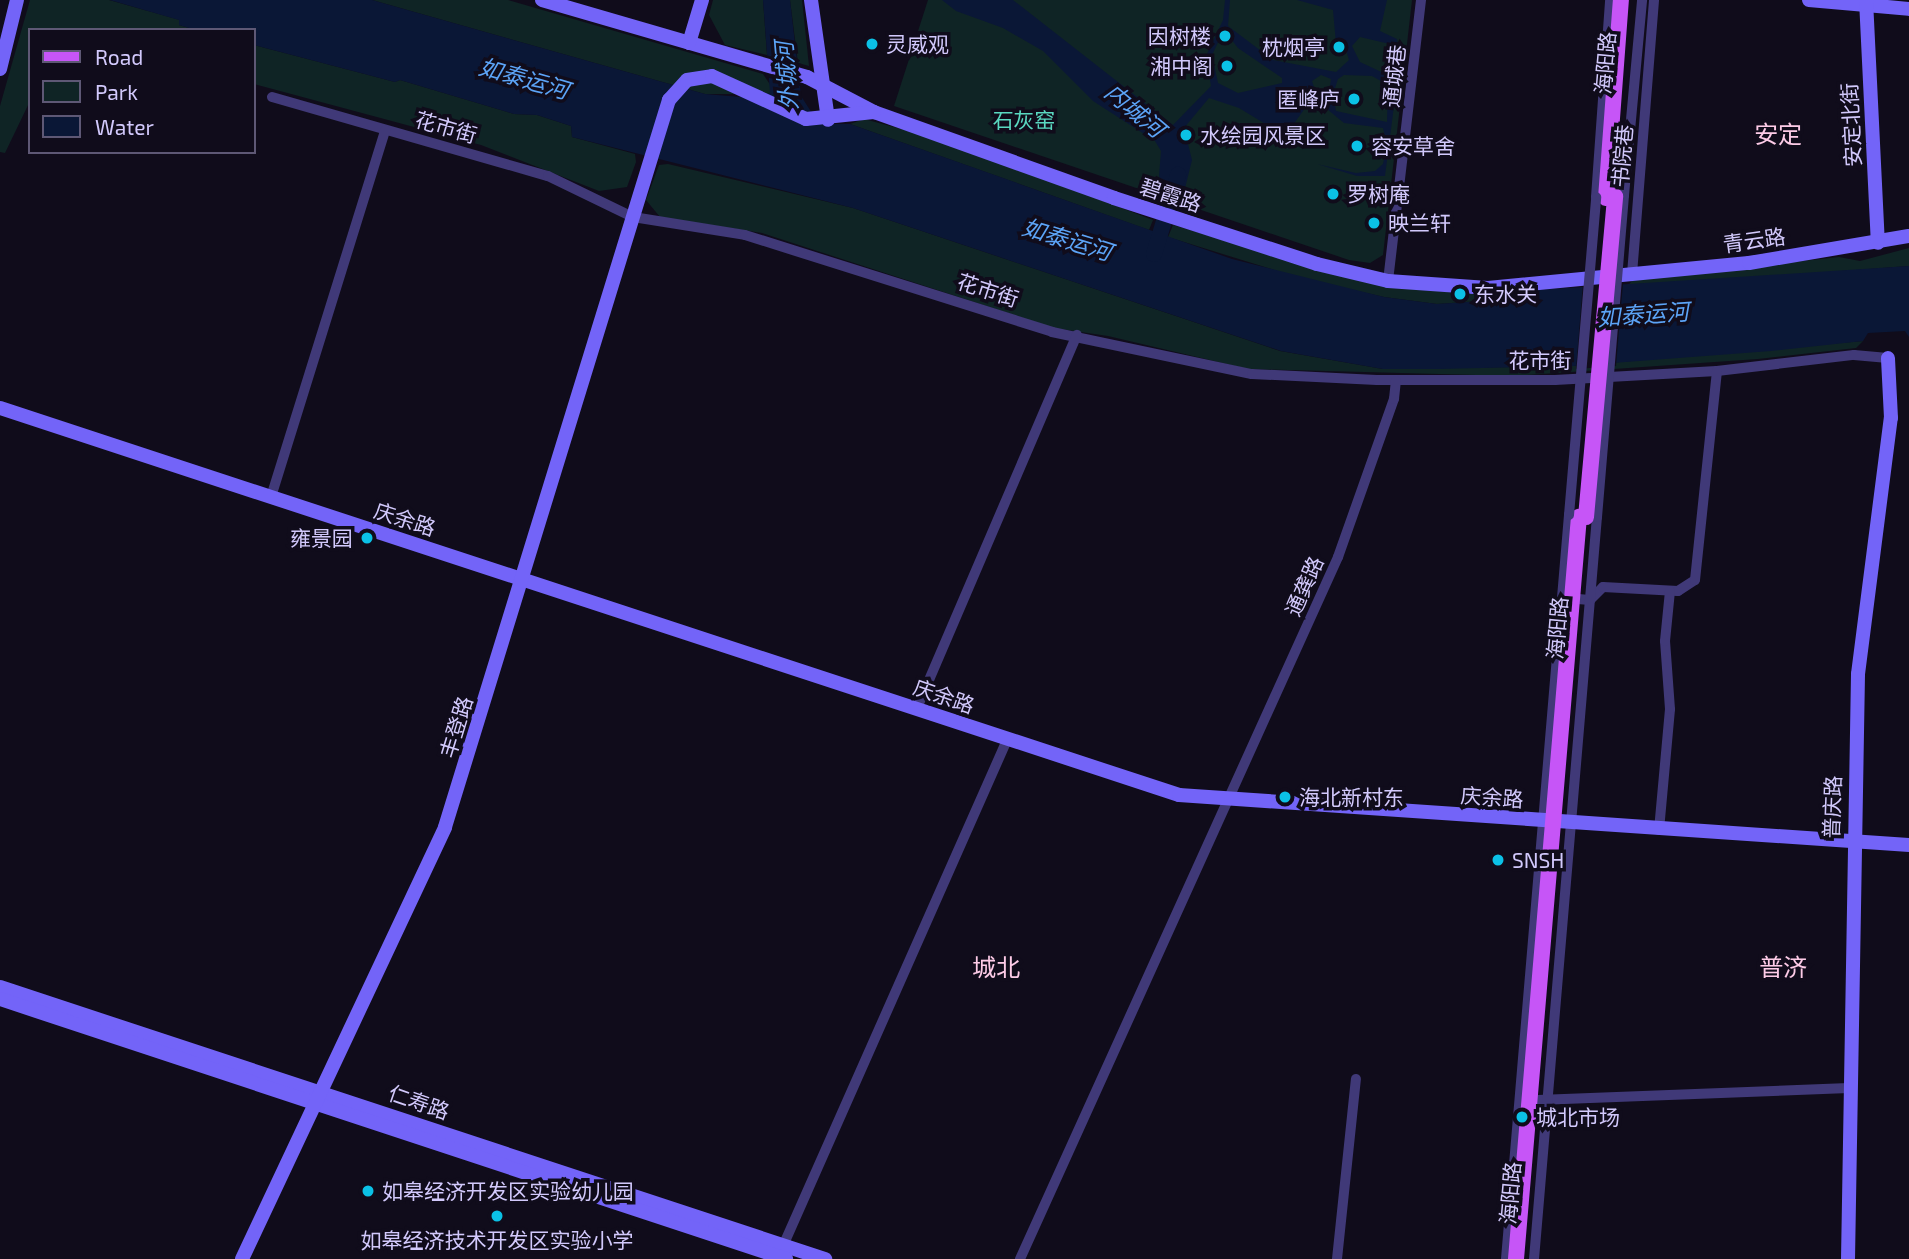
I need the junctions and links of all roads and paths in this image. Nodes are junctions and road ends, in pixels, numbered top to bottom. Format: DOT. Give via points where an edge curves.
graph roads {
  1 [pos="542,0"];
  2 [pos="702,0"];
  3 [pos="811,0"];
  4 [pos="1421,0"];
  5 [pos="1610,0"];
  6 [pos="1621,0"];
  7 [pos="1631,0"];
  8 [pos="1642,0"];
  9 [pos="1654,0"];
  10 [pos="1809,0"];
  11 [pos="13,2"];
  12 [pos="1866,3"];
  13 [pos="1909,9"];
  14 [pos="0,36"];
  15 [pos="689,43"];
  16 [pos="0,69"];
  17 [pos="823,85"];
  18 [pos="272,96"];
  19 [pos="874,113"];
  20 [pos="824,120"];
  21 [pos="385,130"];
  22 [pos="1610,196"];
  23 [pos="633,217"];
  24 [pos="1909,236"];
  25 [pos="1878,243"];
  26 [pos="1632,274"];
  27 [pos="1604,276"];
  28 [pos="1388,281"];
  29 [pos="1077,335"];
  30 [pos="1888,358"];
  31 [pos="1717,371"];
  32 [pos="1396,381"];
  33 [pos="0,408"];
  34 [pos="271,497"];
  35 [pos="522,580"];
  36 [pos="1670,591"];
  37 [pos="1576,599"];
  38 [pos="917,708"];
  39 [pos="1007,740"];
  40 [pos="1229,801"];
  41 [pos="1557,823"];
  42 [pos="1659,830"];
  43 [pos="1852,842"];
  44 [pos="1909,845"];
  45 [pos="0,987"];
  46 [pos="0,999"];
  47 [pos="1356,1079"];
  48 [pos="1849,1088"];
  49 [pos="317,1098"];
  50 [pos="1542,1100"];
  51 [pos="785,1252"];
  52 [pos="242,1259"];
  53 [pos="825,1259"];
  54 [pos="1020,1259"];
  55 [pos="1337,1259"];
  56 [pos="1506,1259"];
  57 [pos="1516,1259"];
  58 [pos="1525,1259"];
  59 [pos="1534,1259"];
  60 [pos="1848,1259"];
  1 -- 15 [label="street, 碧霞路"];
  2 -- 15 [label="street"];
  3 -- 17 [label="street"];
  4 -- 28 [label="street, 通城巷"];
  5 -- 22 [label="street"];
  6 -- 22 [label="main road, 海阳路"];
  7 -- 22 [label="main road, 海阳路"];
  8 -- 22 [label="street"];
  9 -- 26 [label="street, 书院巷"];
  10 -- 12 [label="street"];
  11 -- 14 [label="street"];
  11 -- 16 [label="street"];
  12 -- 13 [label="street"];
  12 -- 25 [label="street, 安定北街"];
  15 -- 17 [label="street, 碧霞路"];
  17 -- 19 [label="street, 碧霞路"];
  17 -- 20 [label="street"];
  18 -- 21 [label="street, 花市街"];
  19 -- 20 [label="street"];
  19 -- 28 [label="street, 碧霞路" via="1175,219 1317,264"];
  20 -- 23 [label="street, 丰登路" via="806,119 712,76 687,80 669,100"];
  21 -- 23 [label="street, 花市街" via="548,176"];
  21 -- 34 [label="street"];
  22 -- 37 [label="main road, 海阳路, bridge"];
  23 -- 29 [label="street, 花市街" via="746,235"];
  23 -- 35 [label="street, 丰登路"];
  24 -- 25 [label="street, 青云路"];
  25 -- 26 [label="street, 青云路" via="1749,263"];
  26 -- 27 [label="street, 青云路"];
  27 -- 28 [label="street, 碧霞路" via="1488,289"];
  29 -- 32 [label="street, 花市街" via="1252,374"];
  29 -- 38 [label="street"];
  30 -- 31 [label="street, 花市街" via="1854,355"];
  30 -- 43 [label="street, 普庆路" via="1891,418 1858,674"];
  31 -- 32 [label="street, 花市街" via="1593,379"];
  31 -- 36 [label="street" via="1699,565 1689,588"];
  32 -- 40 [label="street, 通龚路" via="1394,399 1338,557"];
  33 -- 34 [label="street, 庆余路"];
  34 -- 35 [label="street, 庆余路"];
  35 -- 38 [label="street, 庆余路"];
  35 -- 49 [label="street, 丰登路" via="445,827"];
  36 -- 37 [label="street" via="1603,587"];
  36 -- 42 [label="street" via="1665,641 1670,709"];
  37 -- 41 [label="main road, 海阳路"];
  38 -- 39 [label="street, 庆余路"];
  39 -- 40 [label="street, 庆余路" via="1164,792"];
  39 -- 51 [label="street"];
  40 -- 41 [label="street, 庆余路"];
  40 -- 54 [label="street, 通龚路"];
  41 -- 42 [label="street, 庆余路"];
  41 -- 50 [label="main road, 海阳路"];
  41 -- 56 [label="street"];
  41 -- 57 [label="main road, 海阳路"];
  42 -- 43 [label="street, 庆余路"];
  43 -- 44 [label="street, 庆余路"];
  43 -- 48 [label="street, 普庆路"];
  45 -- 49 [label="street, 仁寿路"];
  46 -- 49 [label="street, 仁寿路"];
  47 -- 55 [label="street"];
  48 -- 50 [label="street"];
  48 -- 60 [label="street, 普庆路"];
  49 -- 51 [label="street, 仁寿路"];
  49 -- 52 [label="street, 丰登路"];
  50 -- 58 [label="main road, 海阳路"];
  50 -- 59 [label="street"];
  51 -- 53 [label="street, 仁寿路"];
}
